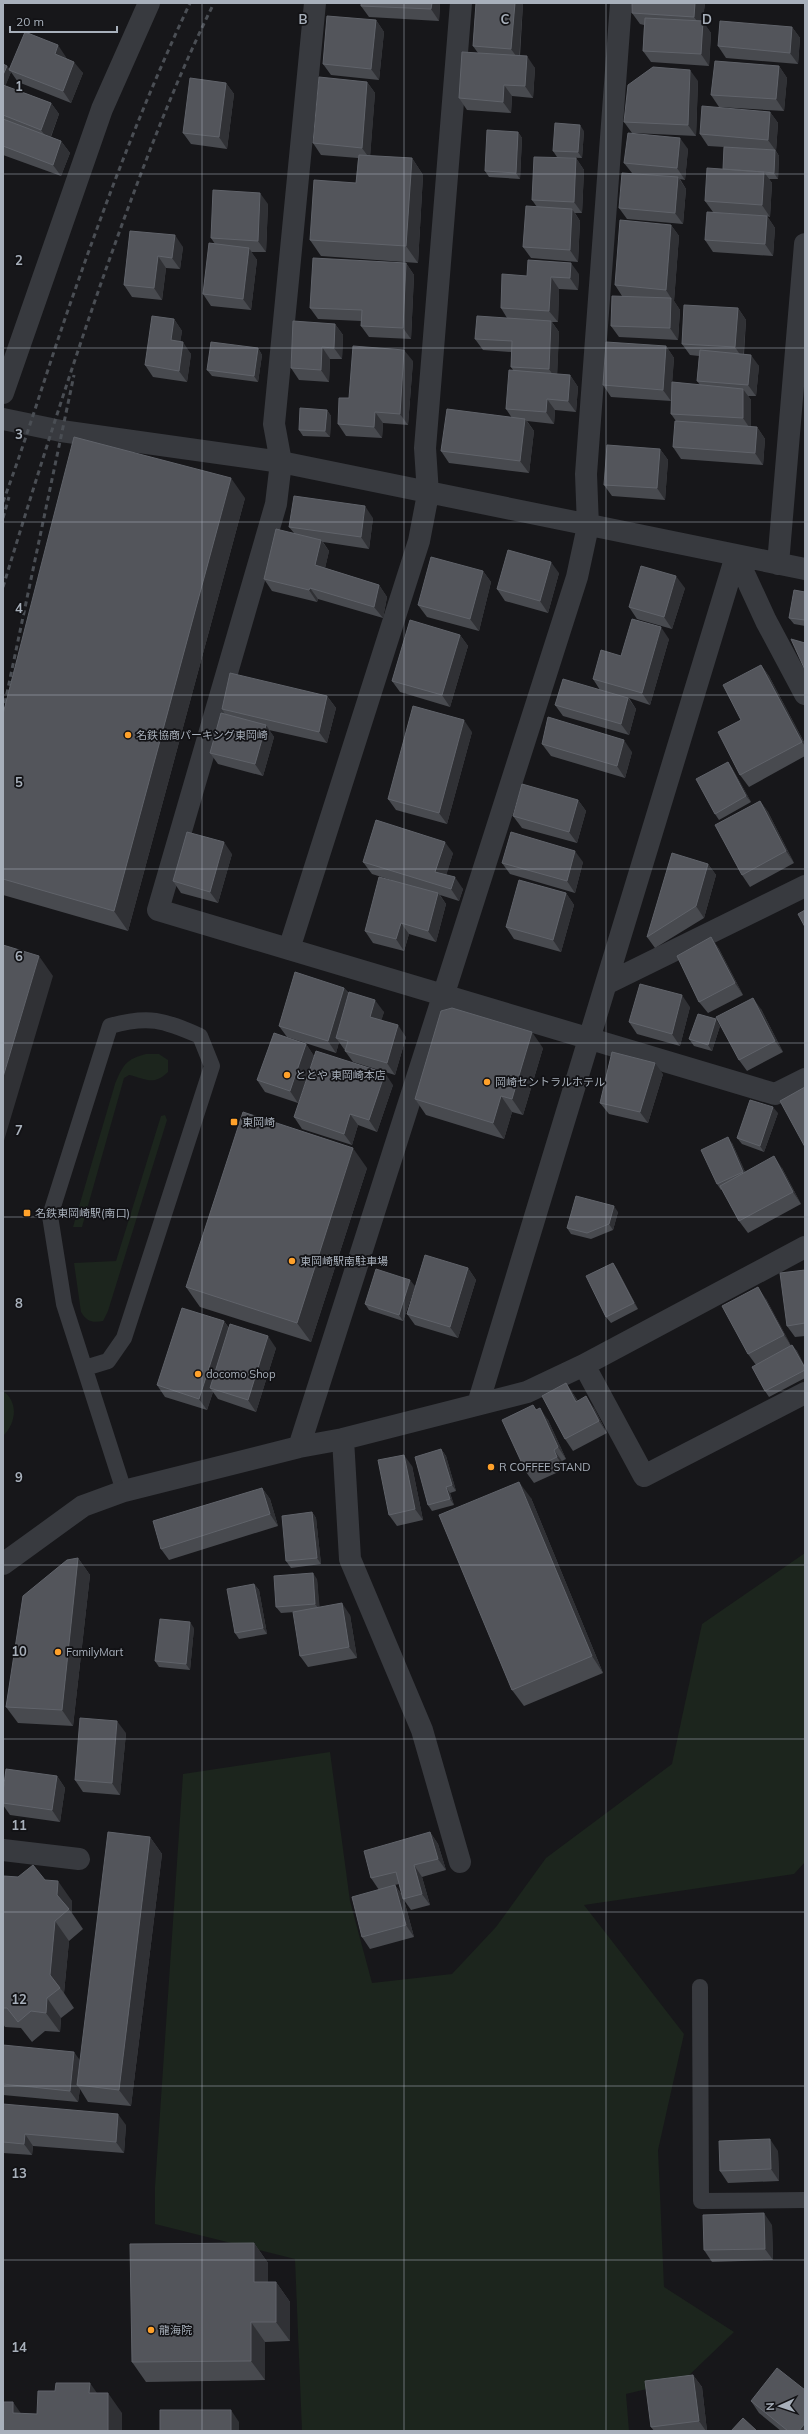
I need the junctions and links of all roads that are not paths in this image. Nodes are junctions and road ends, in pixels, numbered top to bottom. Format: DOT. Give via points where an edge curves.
graph roads {
  1 [pos="149,3"];
  2 [pos="315,3"];
  3 [pos="461,3"];
  4 [pos="621,3"];
  5 [pos="805,244"];
  6 [pos="3,393"];
  7 [pos="3,419"];
  8 [pos="281,462"];
  9 [pos="428,494"];
  10 [pos="588,526"];
  11 [pos="736,556"];
  12 [pos="778,564"];
  13 [pos="805,569"];
  14 [pos="805,694"];
  15 [pos="805,886"];
  16 [pos="289,949"];
  17 [pos="608,983"];
  18 [pos="442,995"];
  19 [pos="589,1038"];
  20 [pos="805,1079"];
  21 [pos="805,1247"];
  22 [pos="584,1365"];
  23 [pos="85,1368"];
  24 [pos="805,1393"];
  25 [pos="478,1404"];
  26 [pos="343,1439"];
  27 [pos="299,1448"];
  28 [pos="124,1491"];
  29 [pos="3,1564"];
  30 [pos="3,1850"];
  31 [pos="79,1859"];
  32 [pos="460,1862"];
  33 [pos="700,1987"];
  34 [pos="805,2200"];
  1 -- 6 [label="street" via="102,109"];
  2 -- 8 [label="street" via="274,424"];
  3 -- 9 [label="street" via="425,448"];
  4 -- 10 [label="street" via="586,474"];
  5 -- 12 [label="street"];
  7 -- 8 [label="street" via="62,431"];
  8 -- 9 [label="street"];
  8 -- 16 [label="street" via="276,504 158,910"];
  9 -- 10 [label="street"];
  9 -- 16 [label="street" via="419,541"];
  10 -- 11 [label="street"];
  10 -- 18 [label="street" via="578,577"];
  11 -- 12 [label="street"];
  11 -- 14 [label="street" via="766,621"];
  11 -- 17 [label="street"];
  12 -- 13 [label="street"];
  15 -- 17 [label="street"];
  16 -- 18 [label="street"];
  17 -- 19 [label="street"];
  18 -- 19 [label="street"];
  18 -- 27 [label="street"];
  19 -- 20 [label="street" via="775,1094"];
  19 -- 25 [label="street"];
  21 -- 22 [label="street"];
  22 -- 24 [label="street" via="644,1476"];
  22 -- 25 [label="street" via="527,1392"];
  23 -- 23 [label="lane" via="64,1304 50,1216 110,1026 136,1019 169,1023 200,1036 212,1066 124,1338 108,1361"];
  23 -- 28 [label="lane"];
  25 -- 26 [label="street"];
  26 -- 27 [label="street"];
  26 -- 32 [label="street" via="350,1558 422,1730"];
  27 -- 28 [label="street"];
  28 -- 29 [label="street" via="83,1506"];
  30 -- 31 [label="street"];
  33 -- 34 [label="lane" via="701,2201"];
}
